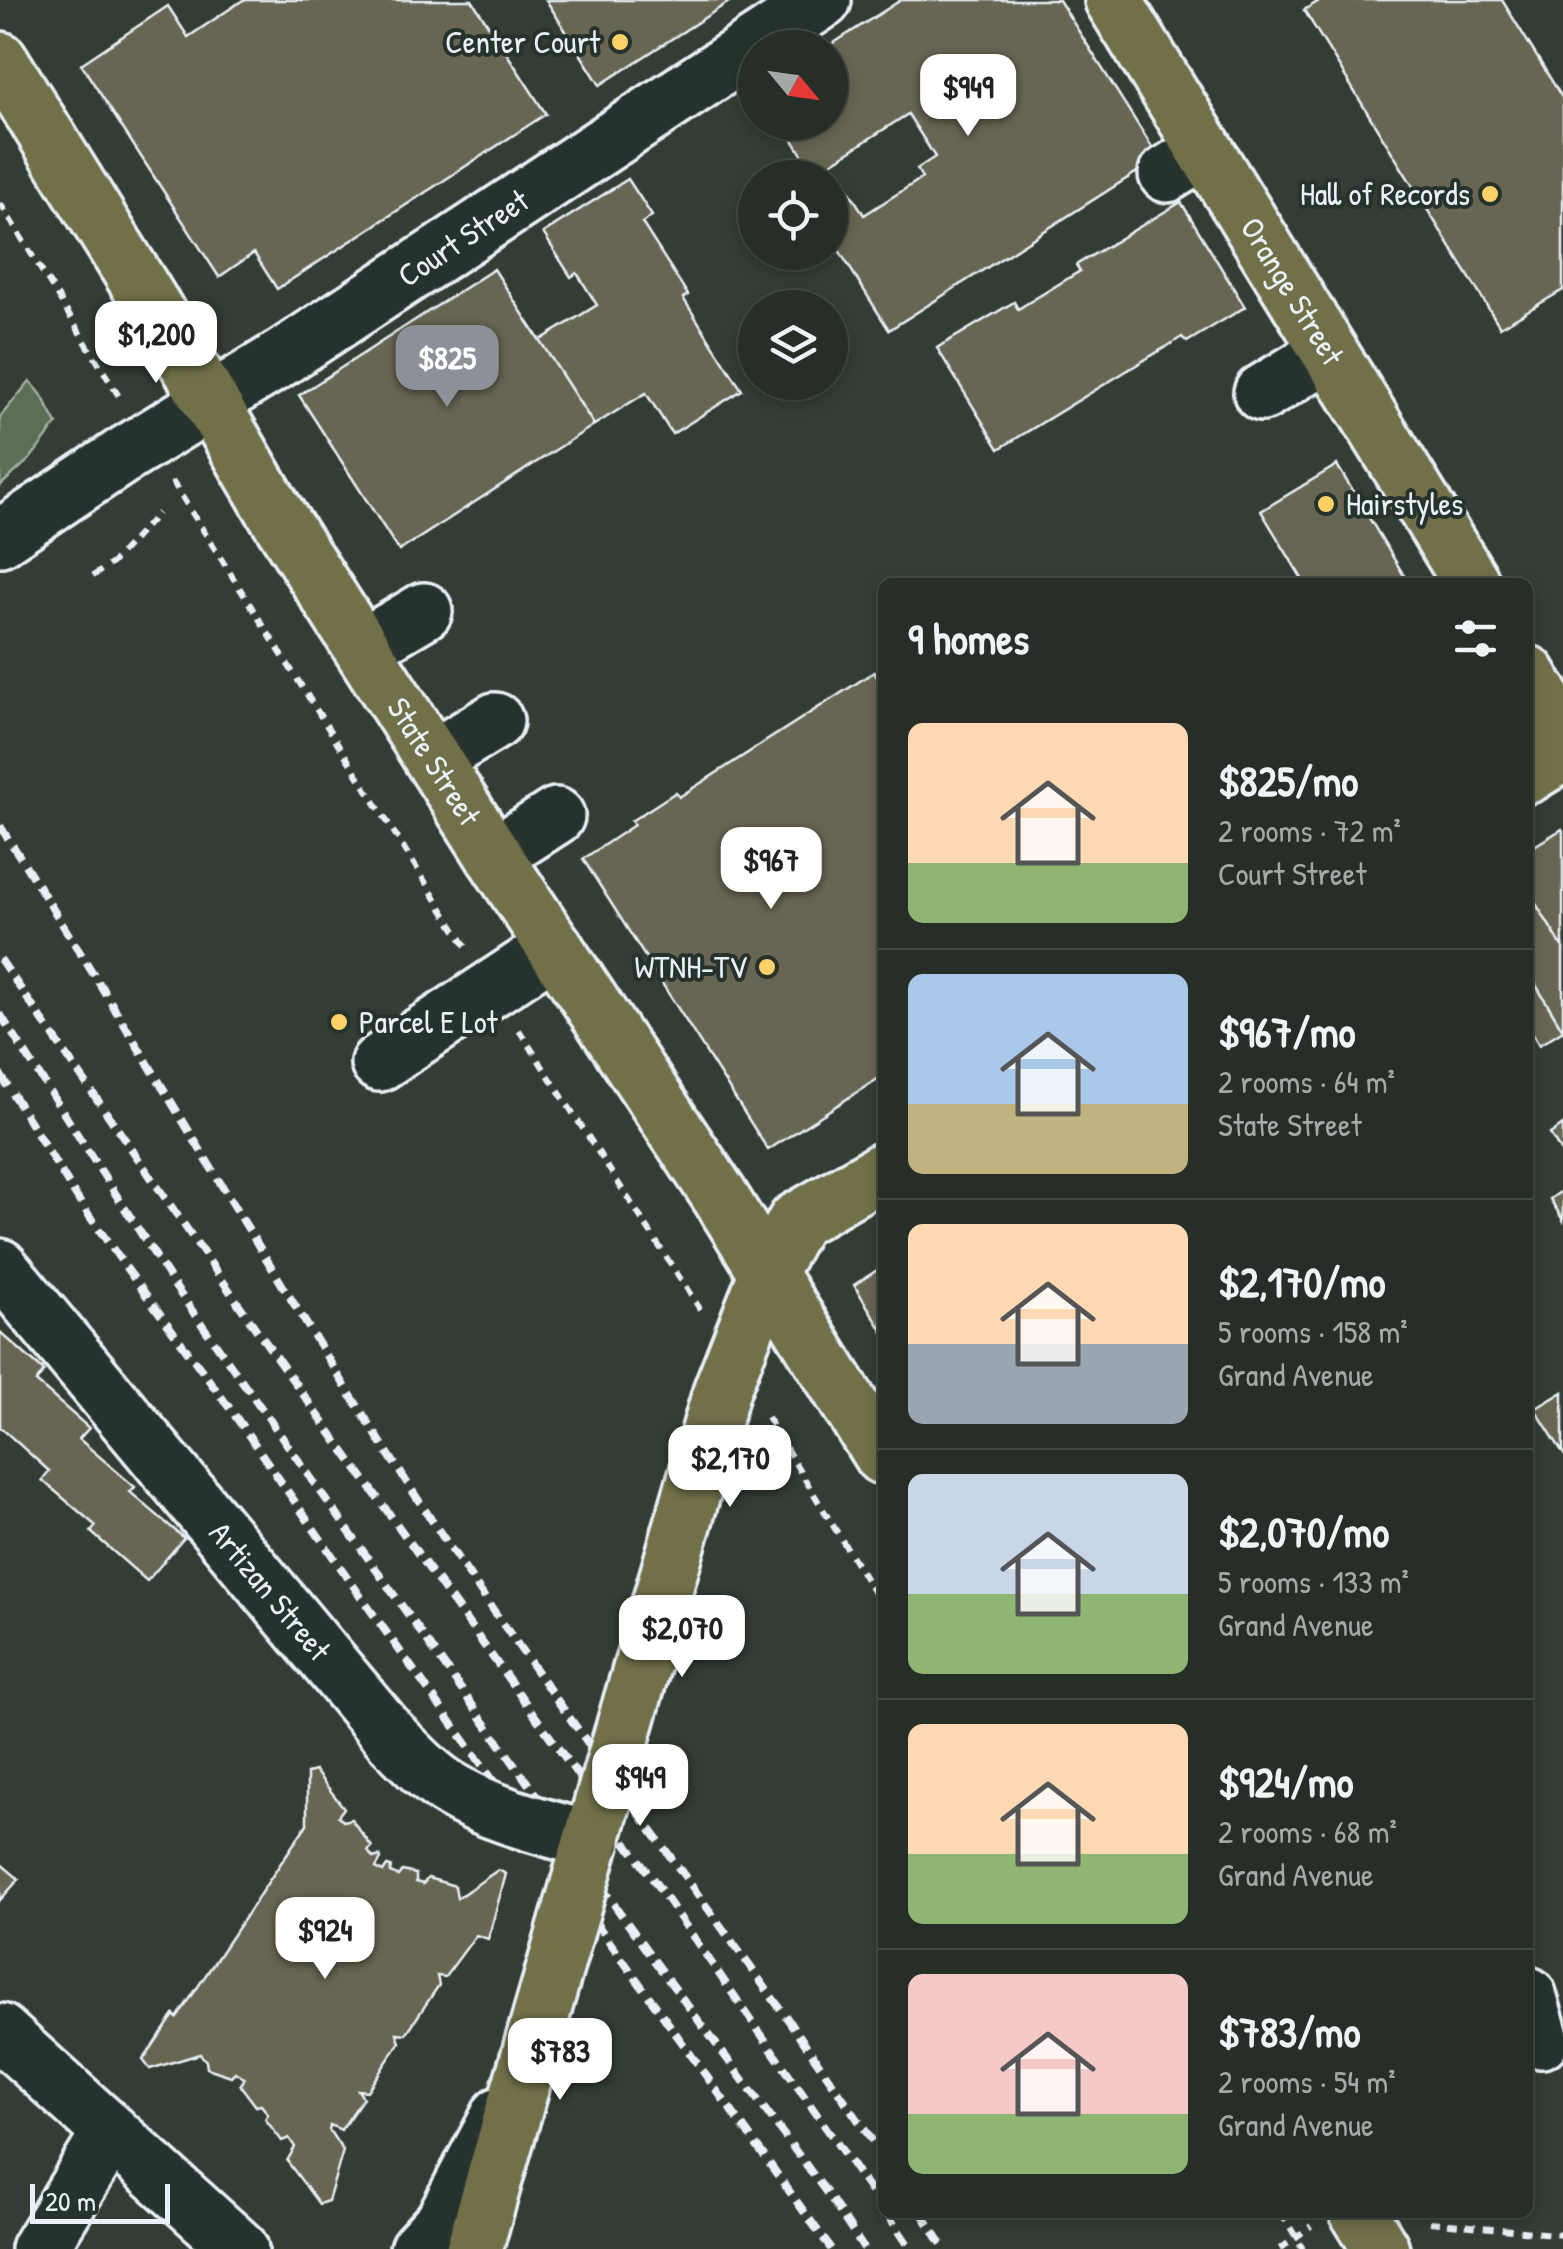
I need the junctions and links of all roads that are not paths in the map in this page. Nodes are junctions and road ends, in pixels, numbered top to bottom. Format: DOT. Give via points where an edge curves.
graph roads {
  1 [pos="823,0"];
  2 [pos="1113,0"];
  3 [pos="0,60"];
  4 [pos="1329,352"];
  5 [pos="1262,393"];
  6 [pos="210,402"];
  7 [pos="0,538"];
  8 [pos="1469,578"];
  9 [pos="424,611"];
  10 [pos="363,646"];
  11 [pos="1533,682"];
  12 [pos="495,721"];
  13 [pos="1563,732"];
  14 [pos="1563,753"];
  15 [pos="434,758"];
  16 [pos="1533,772"];
  17 [pos="556,816"];
  18 [pos="494,856"];
  19 [pos="555,947"];
  20 [pos="379,1063"];
  21 [pos="878,1172"];
  22 [pos="0,1268"];
  23 [pos="768,1272"];
  24 [pos="878,1450"];
  25 [pos="593,1841"];
  26 [pos="0,2032"];
  27 [pos="526,2069"];
  28 [pos="111,2132"];
  29 [pos="1344,2218"];
  30 [pos="39,2249"];
  31 [pos="240,2249"];
  32 [pos="418,2249"];
  33 [pos="474,2249"];
  34 [pos="1381,2249"];
  1 -- 6 [label="street, Court Street"];
  2 -- 4 [label="main road, Orange Street" via="1186,162"];
  3 -- 6 [label="main road, State Street"];
  4 -- 5 [label="street"];
  4 -- 8 [label="main road, Orange Street"];
  6 -- 7 [label="street, Court Street"];
  6 -- 10 [label="main road, State Street"];
  9 -- 10 [label="street"];
  10 -- 15 [label="main road, State Street"];
  11 -- 13 [label="main road"];
  12 -- 15 [label="street"];
  14 -- 16 [label="main road"];
  15 -- 18 [label="main road, State Street"];
  17 -- 18 [label="street"];
  18 -- 19 [label="main road, State Street"];
  19 -- 20 [label="street"];
  19 -- 23 [label="main road, State Street"];
  21 -- 23 [label="main road" via="796,1222"];
  22 -- 25 [label="street, Artizan Street, bridge" via="423,1768 473,1802"];
  23 -- 24 [label="main road, State Street"];
  23 -- 25 [label="main road, bridge" via="732,1359"];
  25 -- 27 [label="main road, bridge"];
  26 -- 28 [label="street"];
  27 -- 32 [label="street" via="443,2222"];
  27 -- 33 [label="main road"];
  28 -- 30 [label="street"];
  28 -- 31 [label="street"];
  29 -- 34 [label="main road"];
}
